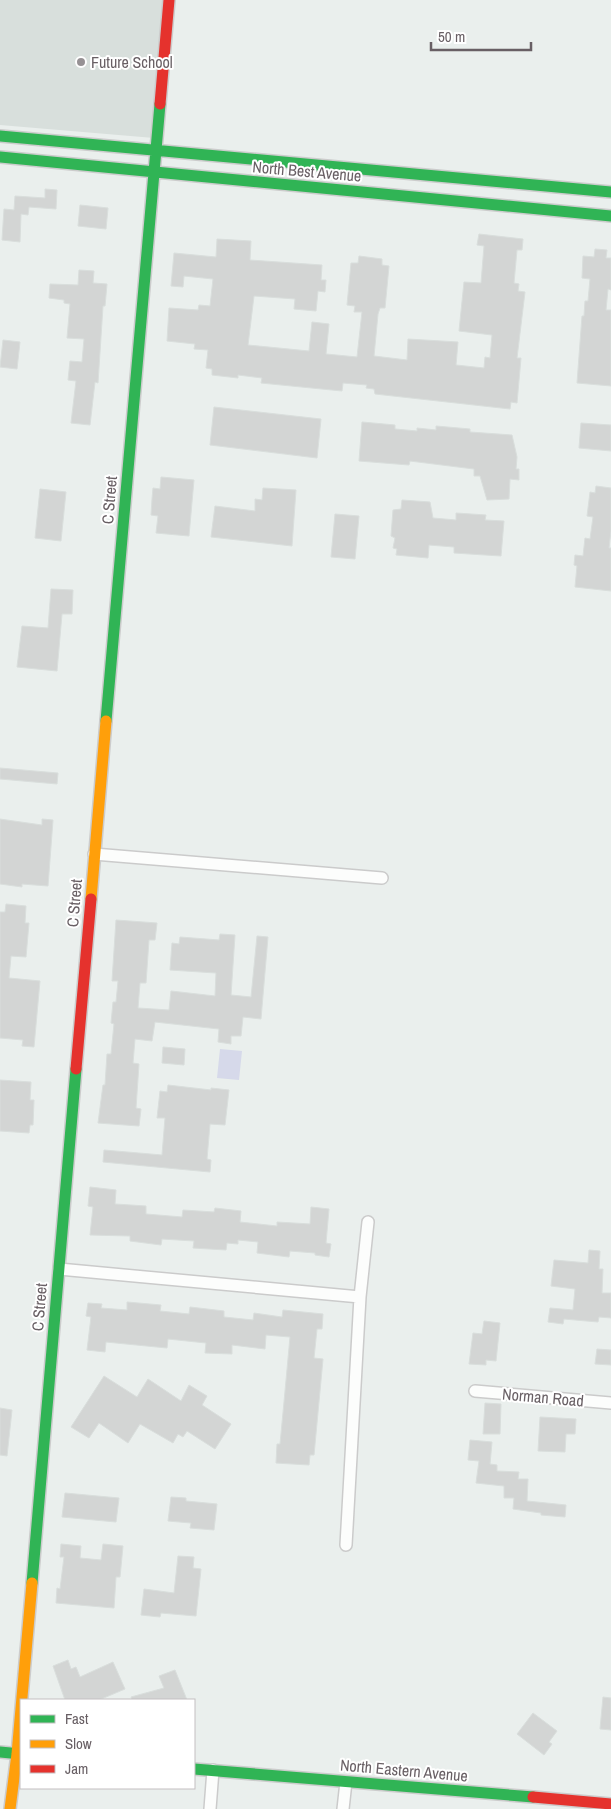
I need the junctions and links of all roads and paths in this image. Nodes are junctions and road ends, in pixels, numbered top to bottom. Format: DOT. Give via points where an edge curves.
graph roads {
  1 [pos="169,0"];
  2 [pos="0,136"];
  3 [pos="156,150"];
  4 [pos="0,157"];
  5 [pos="154,173"];
  6 [pos="611,192"];
  7 [pos="611,216"];
  8 [pos="94,854"];
  9 [pos="382,878"];
  10 [pos="368,1222"];
  11 [pos="59,1269"];
  12 [pos="360,1297"];
  13 [pos="475,1391"];
  14 [pos="611,1403"];
  15 [pos="346,1545"];
  16 [pos="24,1699"];
  17 [pos="0,1752"];
  18 [pos="19,1754"];
  19 [pos="195,1769"];
  20 [pos="213,1770"];
  21 [pos="346,1782"];
  22 [pos="611,1804"];
  23 [pos="586,1806"];
  24 [pos="10,1809"];
  25 [pos="210,1809"];
  26 [pos="343,1809"];
  1 -- 3 [label="street, C Street"];
  2 -- 3 [label="street, North Best Avenue"];
  3 -- 5 [label="street, C Street"];
  3 -- 6 [label="street, North Best Avenue"];
  4 -- 5 [label="street, North Best Avenue"];
  5 -- 7 [label="street, North Best Avenue"];
  5 -- 8 [label="street, C Street"];
  8 -- 9 [label="street"];
  8 -- 11 [label="street, C Street"];
  10 -- 12 [label="street"];
  11 -- 12 [label="street"];
  11 -- 16 [label="street, C Street"];
  12 -- 15 [label="street"];
  13 -- 14 [label="street, Norman Road"];
  17 -- 18 [label="street"];
  18 -- 24 [label="street, C Street"];
  19 -- 20 [label="street, North Eastern Avenue"];
  20 -- 21 [label="street, North Eastern Avenue"];
  20 -- 25 [label="street"];
  21 -- 23 [label="street, North Eastern Avenue"];
  21 -- 26 [label="street"];
  22 -- 23 [label="street, North Eastern Avenue"];
}
